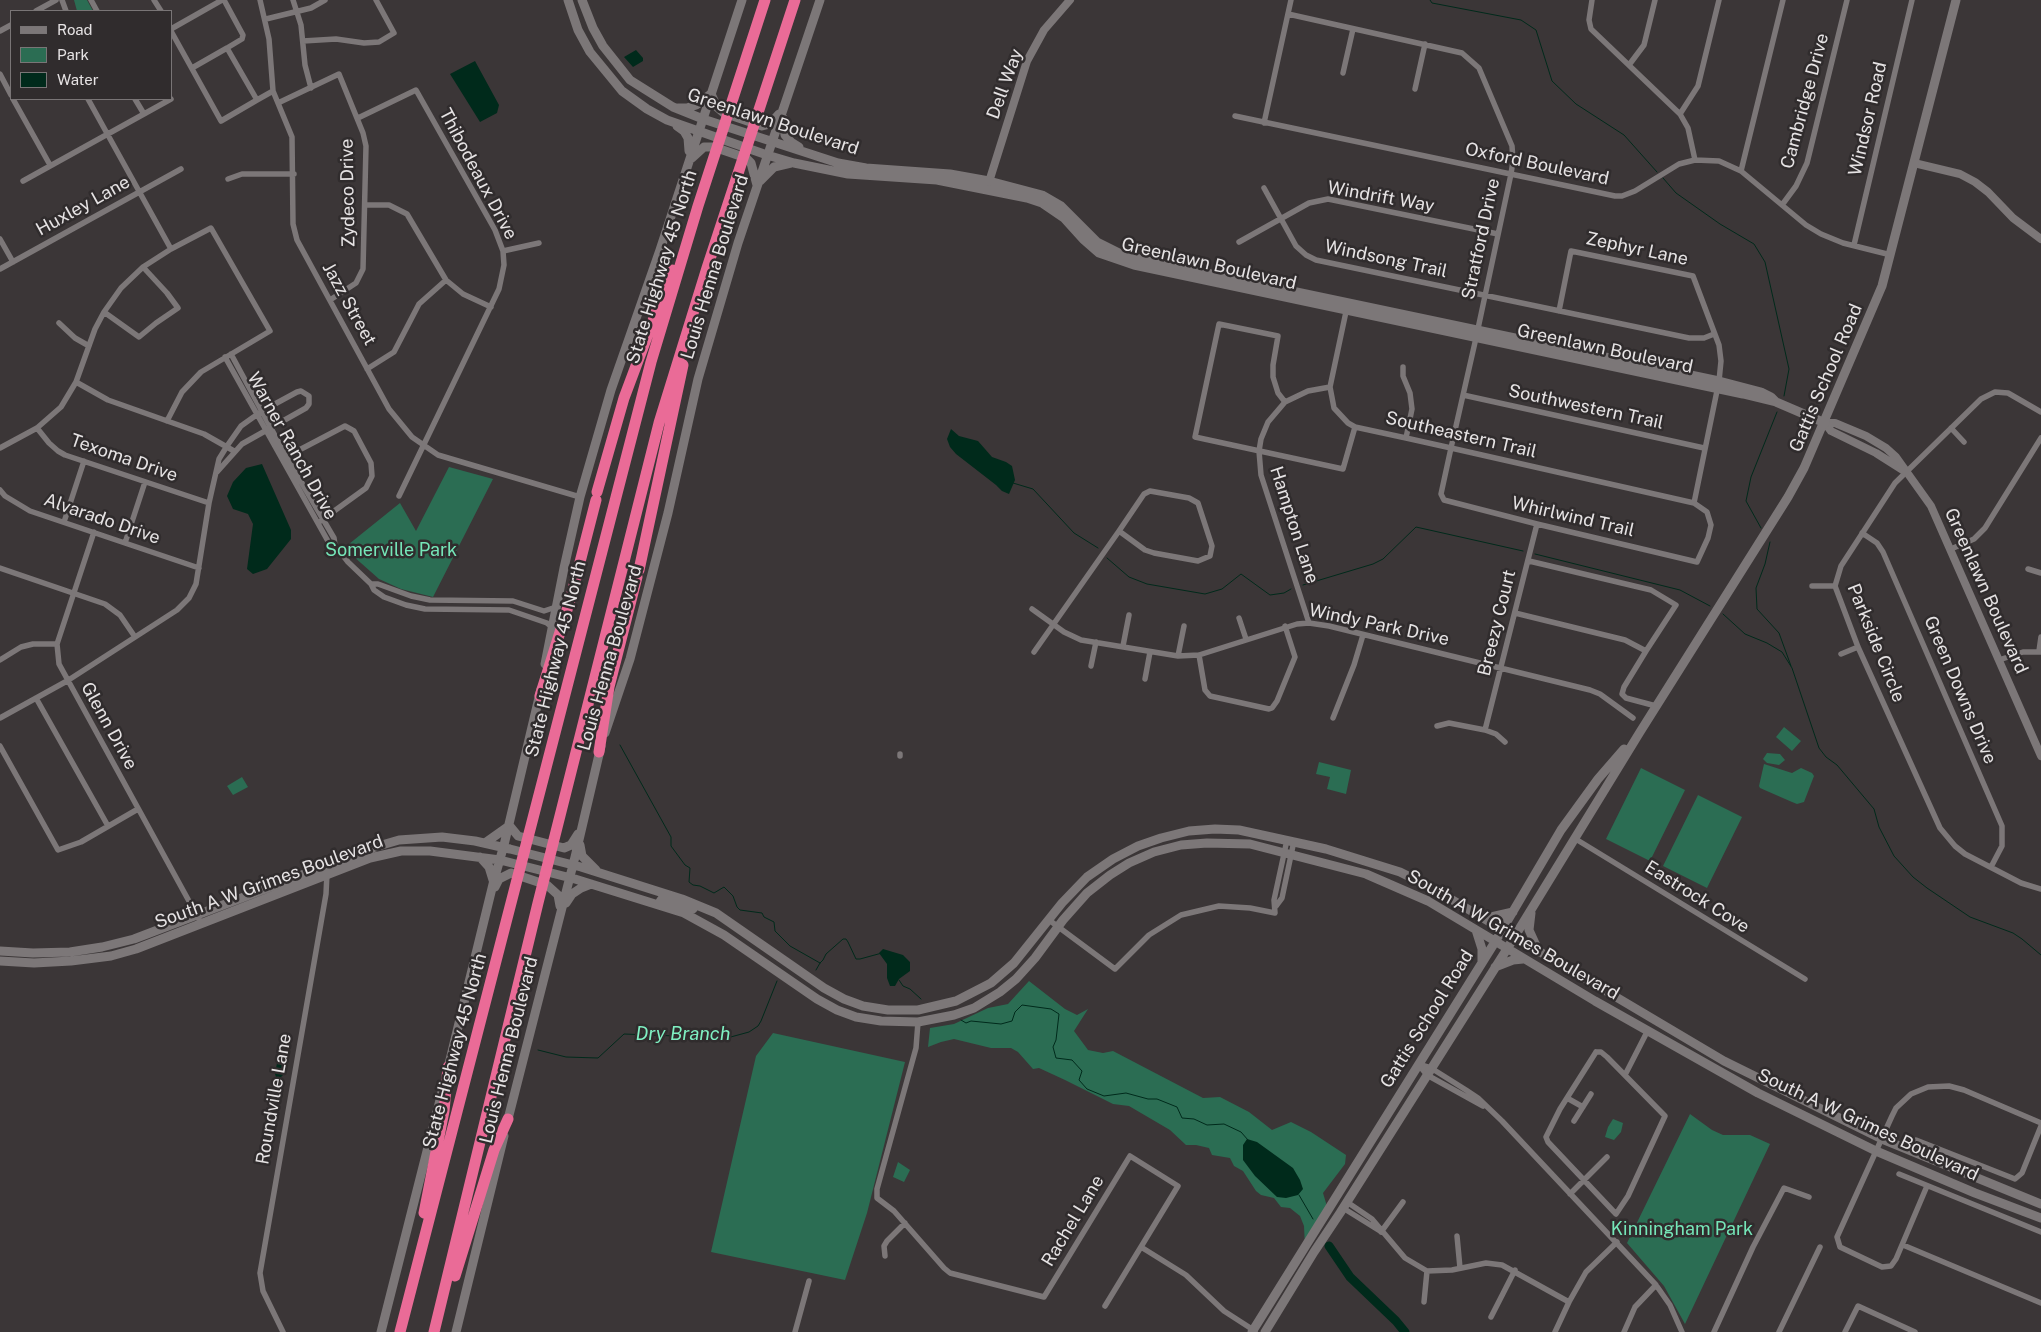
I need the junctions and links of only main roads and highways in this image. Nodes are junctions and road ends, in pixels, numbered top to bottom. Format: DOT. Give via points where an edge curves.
graph roads {
  1 [pos="568,0"];
  2 [pos="582,0"];
  3 [pos="742,0"];
  4 [pos="764,0"];
  5 [pos="795,0"];
  6 [pos="820,0"];
  7 [pos="1956,0"];
  8 [pos="711,94"];
  9 [pos="673,107"];
  10 [pos="782,110"];
  11 [pos="667,120"];
  12 [pos="703,120"];
  13 [pos="699,131"];
  14 [pos="771,142"];
  15 [pos="810,154"];
  16 [pos="767,155"];
  17 [pos="689,161"];
  18 [pos="794,163"];
  19 [pos="866,168"];
  20 [pos="848,174"];
  21 [pos="757,185"];
  22 [pos="988,185"];
  23 [pos="698,206"];
  24 [pos="678,370"];
  25 [pos="1825,423"];
  26 [pos="540,696"];
  27 [pos="1640,732"];
  28 [pos="599,752"];
  29 [pos="509,825"];
  30 [pos="581,828"];
  31 [pos="454,839"];
  32 [pos="579,841"];
  33 [pos="485,843"];
  34 [pos="504,847"];
  35 [pos="415,850"];
  36 [pos="480,856"];
  37 [pos="500,860"];
  38 [pos="572,865"];
  39 [pos="326,871"];
  40 [pos="598,872"];
  41 [pos="569,878"];
  42 [pos="494,880"];
  43 [pos="592,884"];
  44 [pos="491,894"];
  45 [pos="658,905"];
  46 [pos="1532,908"];
  47 [pos="560,911"];
  48 [pos="1513,912"];
  49 [pos="716,913"];
  50 [pos="1479,916"];
  51 [pos="1476,930"];
  52 [pos="1502,930"];
  53 [pos="1514,937"];
  54 [pos="1495,942"];
  55 [pos="1507,949"];
  56 [pos="0,951"];
  57 [pos="1539,952"];
  58 [pos="70,957"];
  59 [pos="1524,959"];
  60 [pos="0,961"];
  61 [pos="1482,961"];
  62 [pos="1495,968"];
  63 [pos="448,1067"];
  64 [pos="508,1119"];
  65 [pos="1362,1155"];
  66 [pos="2041,1204"];
  67 [pos="1345,1205"];
  68 [pos="2041,1218"];
  69 [pos="408,1298"];
  70 [pos="1254,1331"];
  71 [pos="381,1332"];
  72 [pos="400,1332"];
  73 [pos="435,1332"];
  74 [pos="456,1332"];
  75 [pos="1265,1332"];
  1 -- 11 [label="main road, Greenlawn Boulevard" via="590,52 622,91"];
  2 -- 9 [label="main road, Greenlawn Boulevard" via="593,28 618,67 630,80"];
  3 -- 8 [label="main road"];
  4 -- 23 [label="highway, State Highway 45 North"];
  5 -- 24 [label="highway" via="707,268"];
  6 -- 10 [label="main road, Louis Henna Boulevard"];
  7 -- 25 [label="main road, Gattis School Road" via="1878,298"];
  8 -- 9 [label="main road" via="696,106"];
  8 -- 10 [label="main road" via="717,107 724,112 762,126 770,124"];
  8 -- 12 [label="main road"];
  9 -- 12 [label="main road, Greenlawn Boulevard"];
  10 -- 14 [label="main road, Louis Henna Boulevard"];
  10 -- 15 [label="main road" via="785,135 790,142"];
  11 -- 13 [label="main road, Greenlawn Boulevard"];
  11 -- 17 [label="main road" via="684,131 688,138"];
  12 -- 13 [label="main road"];
  12 -- 14 [label="main road, Greenlawn Boulevard"];
  13 -- 16 [label="main road, Greenlawn Boulevard"];
  13 -- 17 [label="main road"];
  14 -- 15 [label="main road, Greenlawn Boulevard"];
  14 -- 16 [label="main road, Louis Henna Boulevard"];
  15 -- 19 [label="main road, Greenlawn Boulevard"];
  16 -- 18 [label="main road, Greenlawn Boulevard"];
  16 -- 21 [label="main road, Louis Henna Boulevard"];
  17 -- 21 [label="main road" via="704,147 714,147 746,158"];
  17 -- 26 [label="main road" via="621,358 580,497"];
  18 -- 20 [label="main road, Greenlawn Boulevard"];
  18 -- 21 [label="main road" via="774,167"];
  19 -- 20 [label="main road" via="861,173"];
  19 -- 22 [label="main road, Greenlawn Boulevard" via="950,174"];
  20 -- 22 [label="main road, Greenlawn Boulevard"];
  21 -- 28 [label="main road, Louis Henna Boulevard" via="698,379 630,659"];
  22 -- 25 [label="main road, Greenlawn Boulevard" via="1042,195 1071,214 1097,242 1122,254 1347,307 1718,385 1776,402"];
  23 -- 26 [label="highway" via="624,398 571,597"];
  23 -- 69 [label="highway, State Highway 45 North" via="651,362"];
  24 -- 28 [label="highway" via="655,502 612,670"];
  24 -- 73 [label="highway" via="659,422 538,903"];
  25 -- 27 [label="main road, Gattis School Road" via="1792,490"];
  26 -- 29 [label="main road"];
  27 -- 46 [label="main road, Gattis School Road"];
  27 -- 48 [label="main road, Gattis School Road" via="1581,801"];
  28 -- 30 [label="main road, Louis Henna Boulevard"];
  29 -- 30 [label="main road" via="518,836 564,848 571,845"];
  29 -- 33 [label="main road"];
  29 -- 34 [label="main road"];
  30 -- 32 [label="main road, Louis Henna Boulevard"];
  31 -- 33 [label="main road, South A W Grimes Boulevard"];
  31 -- 35 [label="main road" via="426,842"];
  31 -- 39 [label="main road, South A W Grimes Boulevard" via="399,840 375,847"];
  32 -- 38 [label="main road, Louis Henna Boulevard"];
  32 -- 40 [label="main road" via="582,856"];
  33 -- 34 [label="main road, South A W Grimes Boulevard"];
  34 -- 37 [label="main road"];
  34 -- 38 [label="main road, South A W Grimes Boulevard"];
  35 -- 36 [label="main road, South A W Grimes Boulevard"];
  35 -- 39 [label="main road, South A W Grimes Boulevard" via="389,853"];
  36 -- 37 [label="main road, South A W Grimes Boulevard"];
  36 -- 42 [label="main road"];
  37 -- 41 [label="main road, South A W Grimes Boulevard"];
  37 -- 42 [label="main road"];
  38 -- 40 [label="main road, South A W Grimes Boulevard"];
  38 -- 41 [label="main road, Louis Henna Boulevard"];
  39 -- 58 [label="main road, South A W Grimes Boulevard" via="199,920"];
  40 -- 49 [label="main road, South A W Grimes Boulevard"];
  41 -- 43 [label="main road, South A W Grimes Boulevard"];
  41 -- 47 [label="main road, Louis Henna Boulevard"];
  42 -- 44 [label="main road"];
  43 -- 45 [label="main road, South A W Grimes Boulevard"];
  43 -- 47 [label="main road" via="572,894"];
  44 -- 47 [label="main road" via="499,879 511,873 547,885 558,895"];
  44 -- 63 [label="main road"];
  45 -- 49 [label="main road" via="666,899 707,915"];
  45 -- 51 [label="main road, South A W Grimes Boulevard" via="684,913 724,935 837,1010 882,1021 934,1020 974,1008 1016,979 1094,887 1129,863 1182,845 1250,844 1381,879 1428,900"];
  46 -- 53 [label="main road, Gattis School Road"];
  46 -- 57 [label="main road" via="1530,930"];
  47 -- 64 [label="main road, Louis Henna Boulevard"];
  48 -- 50 [label="main road"];
  48 -- 52 [label="main road, Gattis School Road"];
  49 -- 50 [label="main road, South A W Grimes Boulevard" via="844,999 888,1010 918,1010 956,1001 991,983 1032,942 1087,877 1138,846 1189,831 1239,830 1326,849 1400,872"];
  50 -- 52 [label="main road, South A W Grimes Boulevard"];
  51 -- 54 [label="main road, South A W Grimes Boulevard"];
  51 -- 61 [label="main road"];
  52 -- 53 [label="main road, South A W Grimes Boulevard"];
  52 -- 54 [label="main road, Gattis School Road"];
  53 -- 55 [label="main road, Gattis School Road"];
  53 -- 57 [label="main road, South A W Grimes Boulevard"];
  54 -- 55 [label="main road, South A W Grimes Boulevard"];
  54 -- 61 [label="main road, Gattis School Road"];
  55 -- 59 [label="main road, South A W Grimes Boulevard"];
  55 -- 62 [label="main road, Gattis School Road"];
  56 -- 58 [label="main road, South A W Grimes Boulevard"];
  57 -- 66 [label="main road, South A W Grimes Boulevard" via="1718,1058 1882,1139"];
  58 -- 60 [label="main road, South A W Grimes Boulevard" via="34,963"];
  59 -- 62 [label="main road"];
  59 -- 68 [label="main road, South A W Grimes Boulevard" via="1758,1093 1876,1151"];
  61 -- 65 [label="main road, Gattis School Road"];
  62 -- 67 [label="main road, Gattis School Road"];
  63 -- 69 [label="highway" via="444,1111"];
  63 -- 71 [label="main road"];
  64 -- 73 [label="highway" via="494,1150"];
  64 -- 74 [label="main road, Louis Henna Boulevard"];
  65 -- 67 [label="main road" via="1361,1164 1340,1198"];
  65 -- 70 [label="main road, Gattis School Road"];
  67 -- 75 [label="main road, Gattis School Road"];
  69 -- 72 [label="highway, State Highway 45 North"];
}
